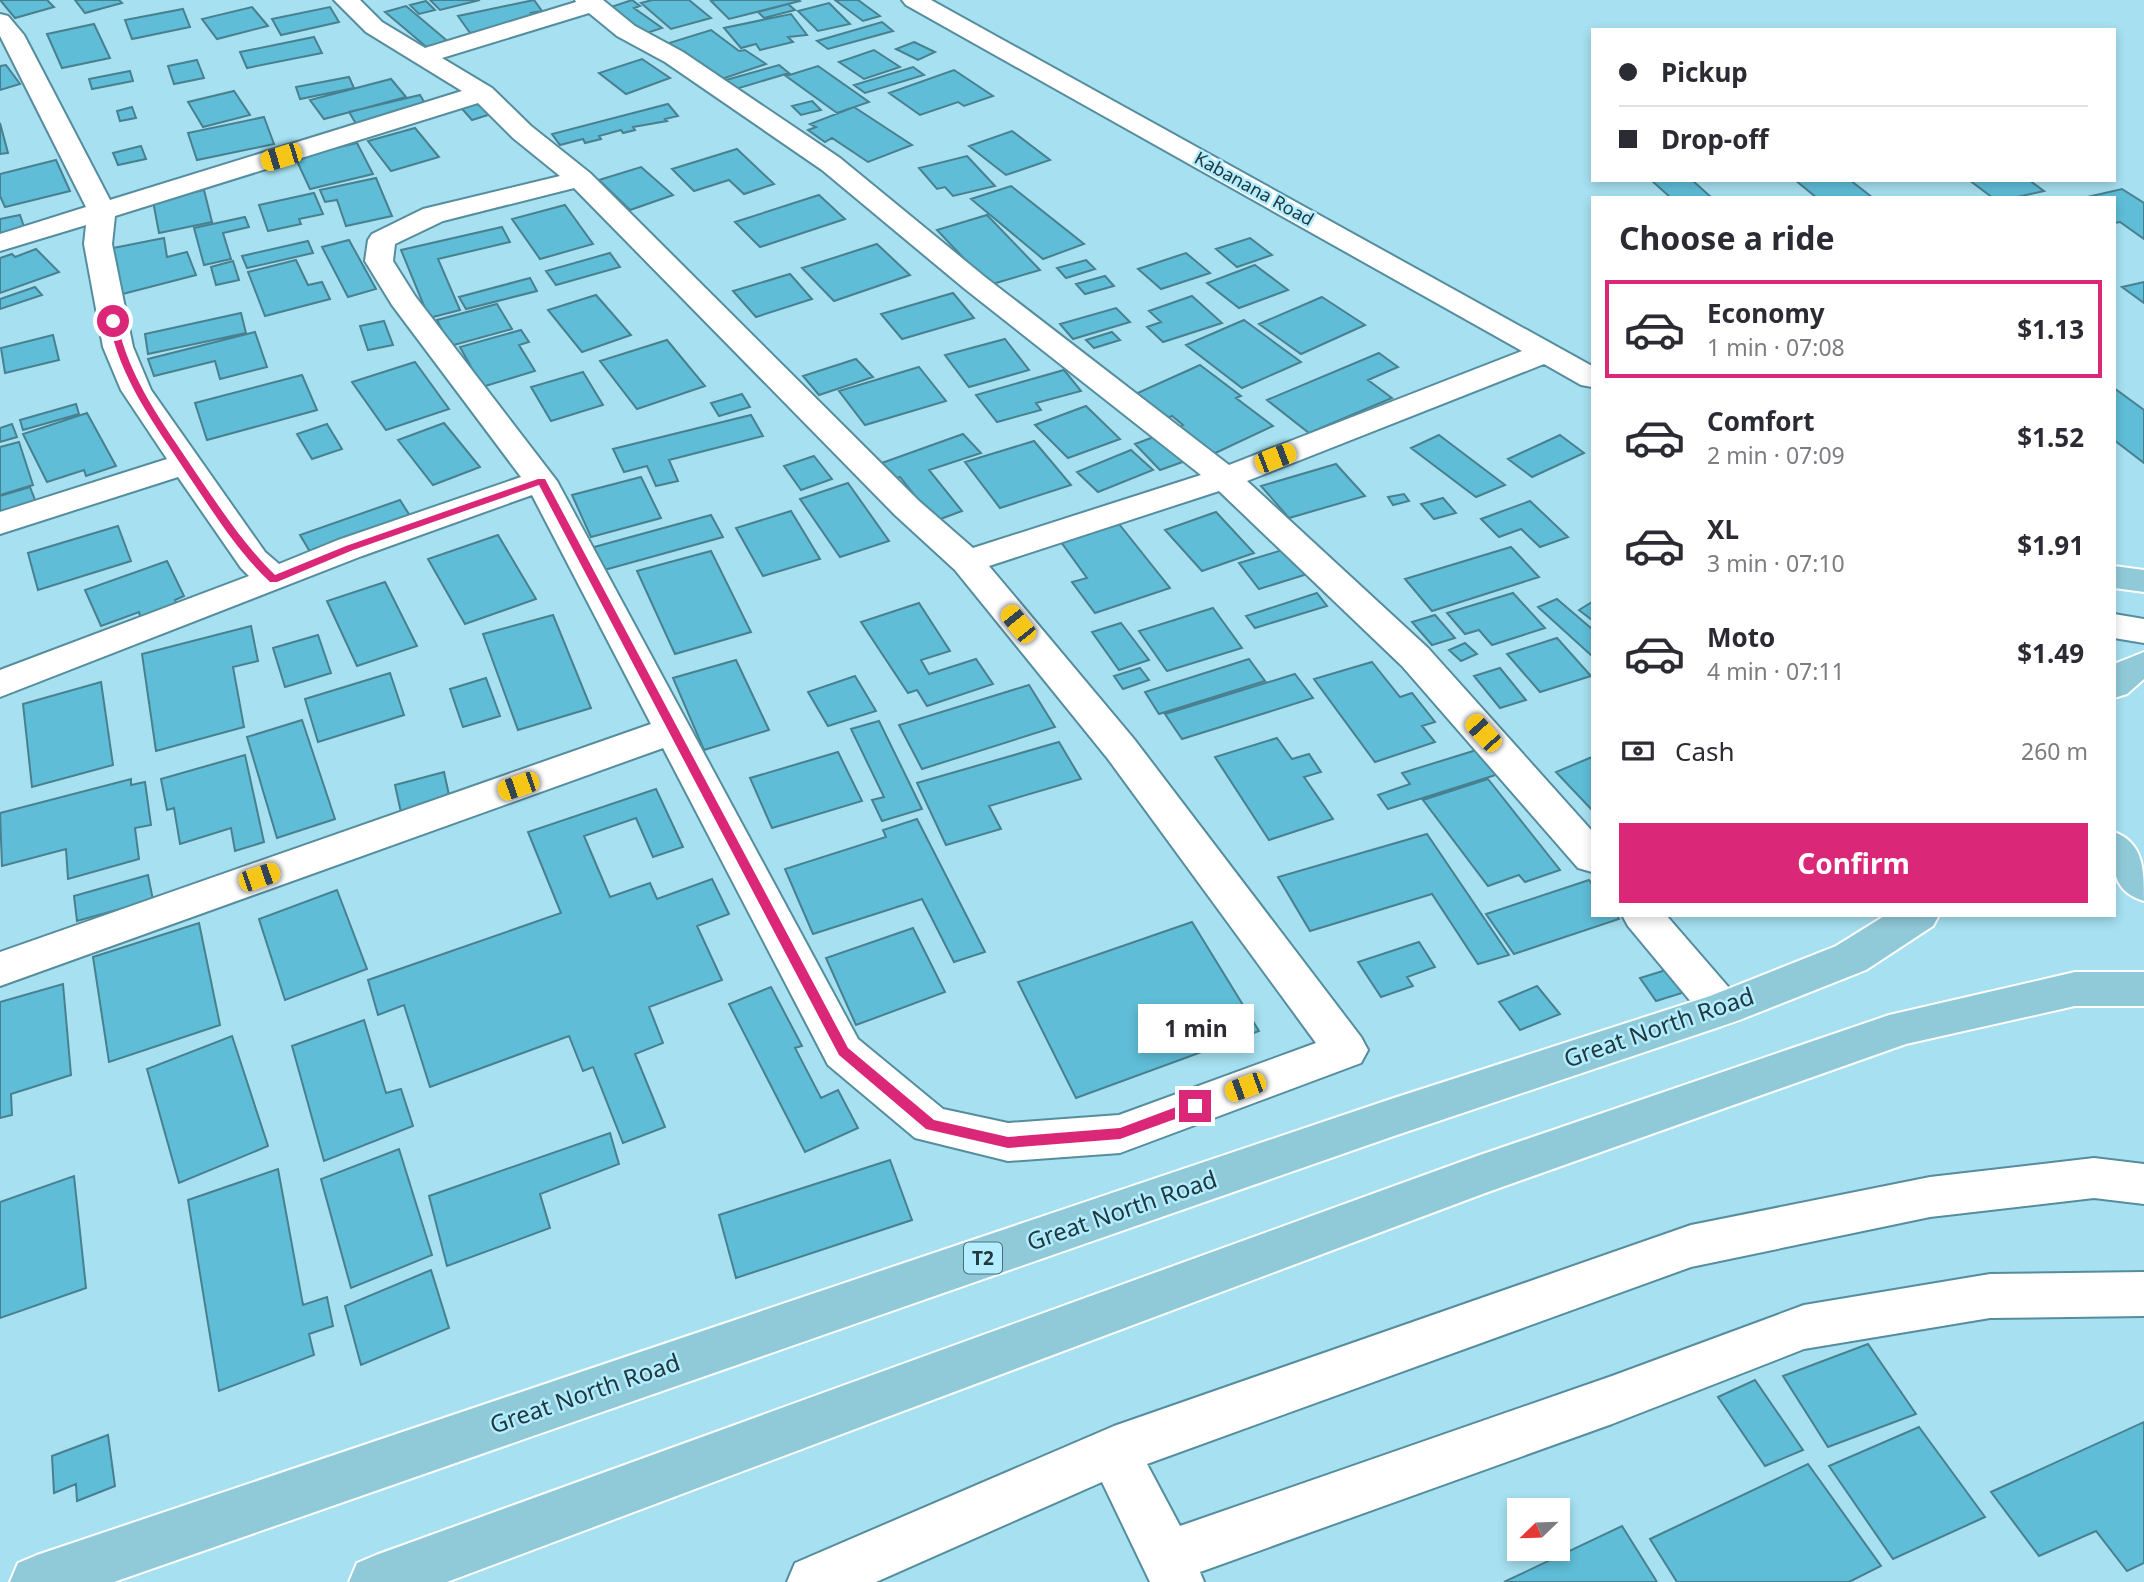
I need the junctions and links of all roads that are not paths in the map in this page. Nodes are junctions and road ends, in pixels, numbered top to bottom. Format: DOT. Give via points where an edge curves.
graph roads {
  1 [pos="346,0"];
  2 [pos="958,0"];
  3 [pos="590,2"];
  4 [pos="923,5"];
  5 [pos="0,21"];
  6 [pos="423,56"];
  7 [pos="483,93"];
  8 [pos="580,179"];
  9 [pos="102,211"];
  10 [pos="0,243"];
  11 [pos="1547,352"];
  12 [pos="1591,377"];
  13 [pos="187,463"];
  14 [pos="1225,478"];
  15 [pos="541,481"];
  16 [pos="0,523"];
  17 [pos="967,562"];
  18 [pos="2116,577"];
  19 [pos="274,579"];
  20 [pos="2144,581"];
  21 [pos="2116,626"];
  22 [pos="2144,631"];
  23 [pos="2144,664"];
  24 [pos="2116,682"];
  25 [pos="0,684"];
  26 [pos="674,730"];
  27 [pos="2116,851"];
  28 [pos="1591,856"];
  29 [pos="2144,886"];
  30 [pos="1644,917"];
  31 [pos="1879,917"];
  32 [pos="1916,917"];
  33 [pos="1851,958"];
  34 [pos="0,970"];
  35 [pos="2144,989"];
  36 [pos="1722,1009"];
  37 [pos="2144,1184"];
  38 [pos="2144,1294"];
  39 [pos="1114,1451"];
  40 [pos="1172,1569"];
  41 [pos="37,1582"];
  42 [pos="376,1582"];
  43 [pos="814,1582"];
  1 -- 6 [label="street" via="374,27"];
  2 -- 4 [label="street"];
  3 -- 6 [label="street"];
  3 -- 14 [label="street" via="626,31 674,57 831,163 975,284"];
  4 -- 11 [label="street, Kabanana Road"];
  5 -- 9 [label="street" via="12,35"];
  6 -- 7 [label="street"];
  7 -- 8 [label="street"];
  7 -- 9 [label="street"];
  8 -- 15 [label="street" via="433,215 382,240 379,261 402,299"];
  8 -- 17 [label="street" via="907,508"];
  9 -- 10 [label="street"];
  9 -- 13 [label="street" via="98,244 118,347 136,390"];
  11 -- 12 [label="street, Kabanana Road"];
  11 -- 14 [label="street"];
  13 -- 16 [label="street"];
  13 -- 19 [label="street" via="253,560"];
  14 -- 17 [label="street"];
  14 -- 28 [label="street" via="1415,657"];
  15 -- 19 [label="street"];
  15 -- 26 [label="street"];
  17 -- 26 [label="street" via="1121,749 1346,1050 1120,1134 1008,1142 930,1125 843,1052"];
  18 -- 20 [label="main road"];
  19 -- 25 [label="street"];
  21 -- 22 [label="street"];
  23 -- 24 [label="main road"];
  26 -- 34 [label="street"];
  27 -- 29 [label="main road"];
  30 -- 36 [label="street"];
  31 -- 33 [label="main road"];
  32 -- 33 [label="main road, Great North Road / T2"];
  33 -- 36 [label="main road, Great North Road / T2"];
  35 -- 42 [label="main road" via="2075,989 1904,1027 1477,1176"];
  36 -- 41 [label="main road, Great North Road / T2"];
  37 -- 39 [label="street" via="2094,1178 1930,1197 1691,1246"];
  38 -- 40 [label="street" via="1990,1296 1804,1327"];
  39 -- 40 [label="street"];
  39 -- 43 [label="street"];
}
